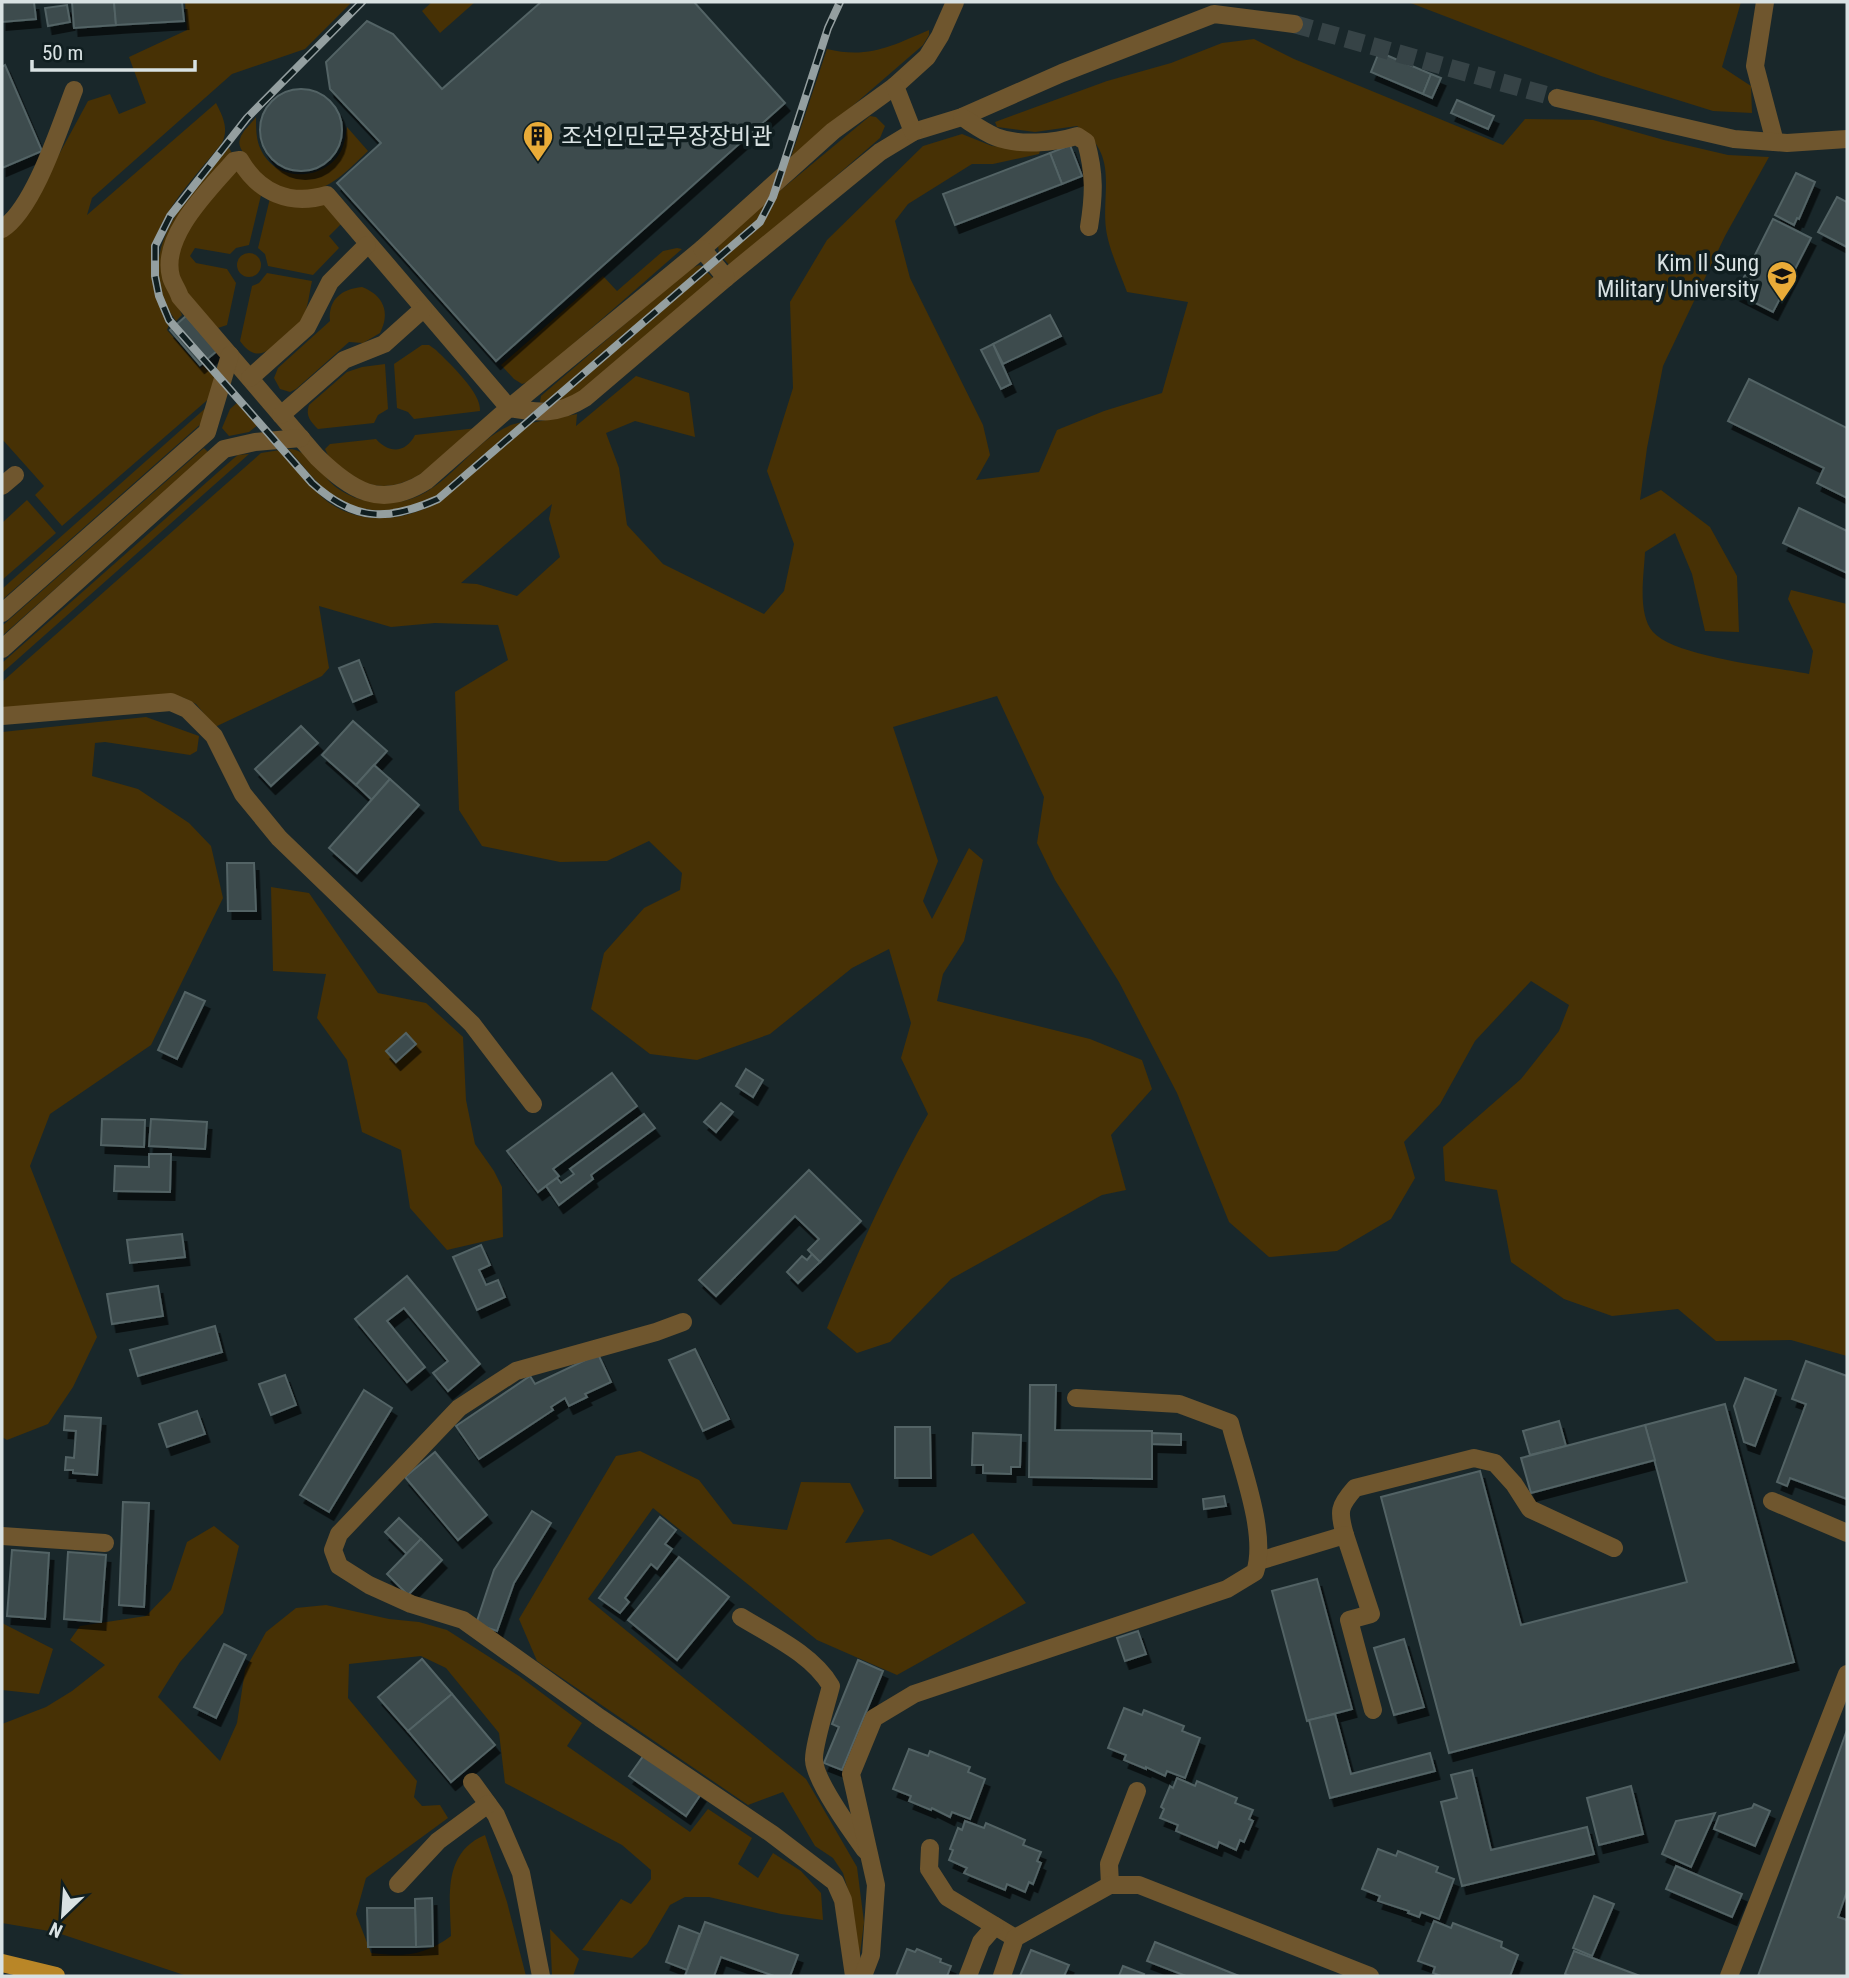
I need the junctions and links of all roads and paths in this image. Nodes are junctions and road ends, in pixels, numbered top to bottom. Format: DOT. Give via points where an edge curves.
graph roads {
  1 [pos="955,2"];
  2 [pos="1765,2"];
  3 [pos="1294,24"];
  4 [pos="895,86"];
  5 [pos="74,90"];
  6 [pos="1557,98"];
  7 [pos="962,117"];
  8 [pos="913,132"];
  9 [pos="1847,139"];
  10 [pos="1774,142"];
  11 [pos="1089,227"];
  12 [pos="2,229"];
  13 [pos="367,245"];
  14 [pos="702,249"];
  15 [pos="726,278"];
  16 [pos="423,309"];
  17 [pos="230,355"];
  18 [pos="250,379"];
  19 [pos="509,408"];
  20 [pos="281,415"];
  21 [pos="207,432"];
  22 [pos="300,438"];
  23 [pos="223,449"];
  24 [pos="2,613"];
  25 [pos="2,649"];
  26 [pos="2,716"];
  27 [pos="533,1104"];
  28 [pos="683,1322"];
  29 [pos="1076,1398"];
  30 [pos="1772,1501"];
  31 [pos="1847,1533"];
  32 [pos="1345,1535"];
  33 [pos="2,1536"];
  34 [pos="105,1543"];
  35 [pos="1614,1548"];
  36 [pos="1259,1561"];
  37 [pos="741,1617"];
  38 [pos="1847,1674"];
  39 [pos="1373,1710"];
  40 [pos="472,1782"];
  41 [pos="1137,1791"];
  42 [pos="488,1804"];
  43 [pos="930,1848"];
  44 [pos="869,1855"];
  45 [pos="398,1884"];
  46 [pos="1110,1885"];
  47 [pos="995,1926"];
  48 [pos="1016,1938"];
  49 [pos="2,1963"];
  50 [pos="56,1976"];
  51 [pos="541,1976"];
  52 [pos="853,1976"];
  53 [pos="863,1976"];
  54 [pos="968,1976"];
  55 [pos="1002,1976"];
  56 [pos="1370,1976"];
  57 [pos="1729,1976"];
  1 -- 4 [label="street" via="927,57"];
  2 -- 10 [label="street" via="1755,66"];
  3 -- 7 [label="street" via="1214,14"];
  4 -- 8 [label="street"];
  4 -- 14 [label="street" via="833,131"];
  5 -- 12 [label="street" via="50,155 20,212"];
  6 -- 10 [label="street" via="1734,139"];
  7 -- 8 [label="street"];
  7 -- 11 [label="street" via="996,137 1020,142 1077,136 1087,142 1093,169"];
  8 -- 15 [label="street" via="880,152"];
  9 -- 10 [label="street"];
  13 -- 16 [label="street"];
  13 -- 17 [label="street" via="327,195 306,201 267,191 240,160 234,161 184,221 170,264 180,297"];
  13 -- 18 [label="street" via="330,282 307,327"];
  14 -- 15 [label="street"];
  14 -- 19 [label="street"];
  15 -- 19 [label="street" via="571,407 539,413"];
  16 -- 19 [label="street"];
  16 -- 20 [label="street" via="384,344 344,360"];
  17 -- 18 [label="street"];
  17 -- 21 [label="street"];
  18 -- 20 [label="street"];
  19 -- 22 [label="street" via="426,481 402,493 368,493 348,484"];
  20 -- 22 [label="street"];
  21 -- 23 [label="street"];
  21 -- 24 [label="street"];
  22 -- 23 [label="street"];
  23 -- 25 [label="street"];
  26 -- 27 [label="street" via="171,702 187,709 214,736 243,794 279,838 472,1024"];
  28 -- 52 [label="street" via="516,1371 459,1408 339,1534 333,1550 339,1566 369,1585 463,1620 835,1882 843,1900"];
  29 -- 36 [label="street" via="1179,1404 1230,1423 1259,1538"];
  30 -- 31 [label="street"];
  32 -- 35 [label="street" via="1339,1515 1343,1501 1355,1488 1474,1458 1495,1463 1530,1509"];
  32 -- 36 [label="street"];
  32 -- 39 [label="street" via="1371,1614 1349,1620"];
  33 -- 34 [label="street"];
  36 -- 44 [label="street" via="1255,1572 1227,1589 914,1694 874,1718 850,1773"];
  37 -- 44 [label="street" via="800,1654 831,1686 813,1760 842,1819"];
  38 -- 57 [label="street"];
  40 -- 42 [label="street"];
  41 -- 46 [label="street" via="1110,1864"];
  42 -- 45 [label="street" via="438,1841"];
  42 -- 51 [label="street" via="522,1873"];
  43 -- 47 [label="street" via="929,1869 947,1897"];
  44 -- 53 [label="street" via="876,1885 871,1955"];
  46 -- 48 [label="street"];
  46 -- 56 [label="street" via="1139,1885"];
  47 -- 48 [label="street"];
  47 -- 54 [label="street" via="981,1942"];
  48 -- 55 [label="street"];
  49 -- 50 [label="main road"];
}
